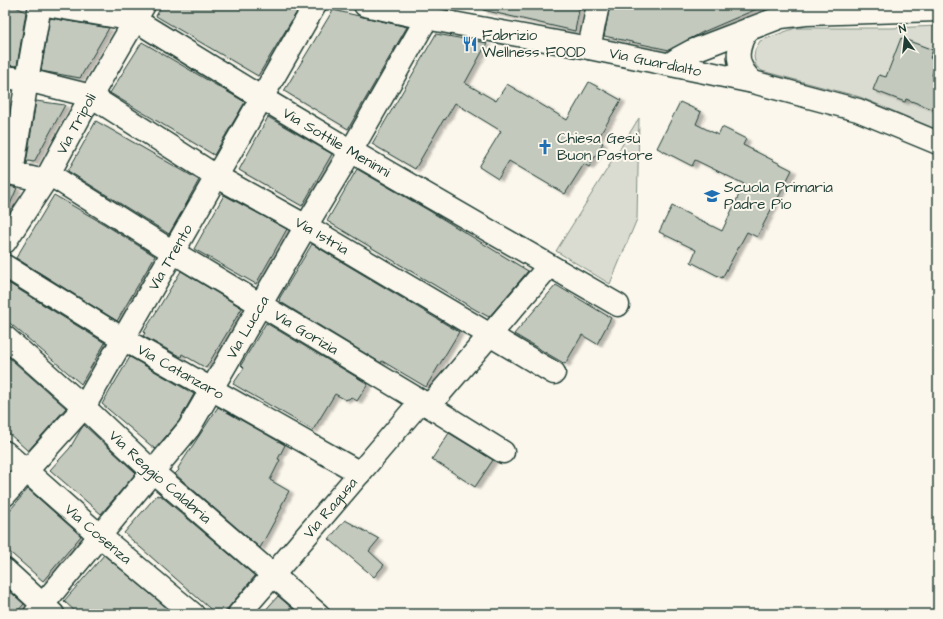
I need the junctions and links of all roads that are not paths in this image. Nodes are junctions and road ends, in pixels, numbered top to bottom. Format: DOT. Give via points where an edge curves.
graph roads {
  1 [pos="40,5"];
  2 [pos="46,5"];
  3 [pos="315,5"];
  4 [pos="365,5"];
  5 [pos="598,5"];
  6 [pos="831,9"];
  7 [pos="938,10"];
  8 [pos="140,13"];
  9 [pos="418,13"];
  10 [pos="749,29"];
  11 [pos="589,48"];
  12 [pos="670,64"];
  13 [pos="5,77"];
  14 [pos="26,80"];
  15 [pos="753,82"];
  16 [pos="91,96"];
  17 [pos="262,98"];
  18 [pos="938,143"];
  19 [pos="351,150"];
  20 [pos="9,173"];
  21 [pos="216,176"];
  22 [pos="47,177"];
  23 [pos="14,217"];
  24 [pos="306,226"];
  25 [pos="5,242"];
  26 [pos="173,252"];
  27 [pos="5,266"];
  28 [pos="549,266"];
  29 [pos="260,304"];
  30 [pos="618,305"];
  31 [pos="490,336"];
  32 [pos="5,337"];
  33 [pos="123,340"];
  34 [pos="554,373"];
  35 [pos="211,389"];
  36 [pos="425,403"];
  37 [pos="84,407"];
  38 [pos="5,452"];
  39 [pos="503,452"];
  40 [pos="26,471"];
  41 [pos="152,471"];
  42 [pos="360,473"];
  43 [pos="5,495"];
  44 [pos="100,536"];
  45 [pos="5,570"];
  46 [pos="273,575"];
  47 [pos="44,611"];
  48 [pos="193,614"];
  49 [pos="239,614"];
  50 [pos="318,614"];
  1 -- 14 [label="street"];
  2 -- 8 [label="street, Via Sottile Meninni"];
  3 -- 17 [label="street, Via Trento"];
  4 -- 9 [label="street, Via Guardialto"];
  5 -- 11 [label="street"];
  6 -- 7 [label="street"];
  6 -- 10 [label="street" via="781,17"];
  8 -- 16 [label="street, Via Tripoli"];
  8 -- 17 [label="street, Via Sottile Meninni"];
  9 -- 11 [label="street, Via Guardialto"];
  9 -- 19 [label="street, Via Lucca"];
  10 -- 12 [label="street" via="692,51"];
  10 -- 15 [label="street" via="741,42 738,56 744,74"];
  11 -- 12 [label="street, Via Guardialto"];
  12 -- 15 [label="street, Via Guardialto"];
  13 -- 14 [label="street, Via Istria"];
  14 -- 16 [label="street, Via Istria"];
  14 -- 20 [label="street"];
  15 -- 18 [label="street, Via Guardialto" via="858,110"];
  16 -- 21 [label="street, Via Istria"];
  16 -- 22 [label="street, Via Tripoli"];
  17 -- 19 [label="street, Via Sottile Meninni"];
  17 -- 21 [label="street, Via Trento"];
  19 -- 24 [label="street, Via Lucca"];
  19 -- 28 [label="street, Via Sottile Meninni"];
  20 -- 22 [label="street, Via Gorizia"];
  21 -- 24 [label="street, Via Istria"];
  21 -- 26 [label="street, Via Trento"];
  22 -- 23 [label="street, Via Tripoli"];
  22 -- 26 [label="street, Via Gorizia"];
  23 -- 25 [label="street, Via Tripoli"];
  24 -- 29 [label="street, Via Lucca"];
  24 -- 31 [label="street, Via Istria"];
  26 -- 29 [label="street, Via Gorizia"];
  26 -- 33 [label="street, Via Trento"];
  27 -- 33 [label="street, Via Catanzaro"];
  28 -- 30 [label="street, Via Sottile Meninni"];
  28 -- 31 [label="street, Via Ragusa"];
  29 -- 35 [label="street, Via Lucca"];
  29 -- 36 [label="street, Via Gorizia"];
  31 -- 34 [label="street, Via Istria"];
  31 -- 36 [label="street, Via Ragusa"];
  32 -- 37 [label="street, Via Reggio Calabria"];
  33 -- 35 [label="street, Via Catanzaro"];
  33 -- 37 [label="street, Via Trento"];
  35 -- 41 [label="street, Via Lucca" via="189,428"];
  35 -- 42 [label="street, Via Catanzaro"];
  36 -- 39 [label="street, Via Gorizia"];
  36 -- 42 [label="street, Via Ragusa"];
  37 -- 40 [label="street, Via Trento"];
  37 -- 41 [label="street, Via Reggio Calabria"];
  38 -- 40 [label="street, Via Cosenza"];
  40 -- 43 [label="street, Via Trento"];
  40 -- 44 [label="street, Via Cosenza"];
  41 -- 44 [label="street, Via Lucca"];
  41 -- 46 [label="street, Via Reggio Calabria"];
  42 -- 46 [label="street, Via Ragusa"];
  44 -- 47 [label="street, Via Lucca"];
  44 -- 48 [label="street, Via Cosenza"];
  45 -- 47 [label="street"];
  46 -- 49 [label="street, Via Ragusa"];
  46 -- 50 [label="street, Via Reggio Calabria"];
}
